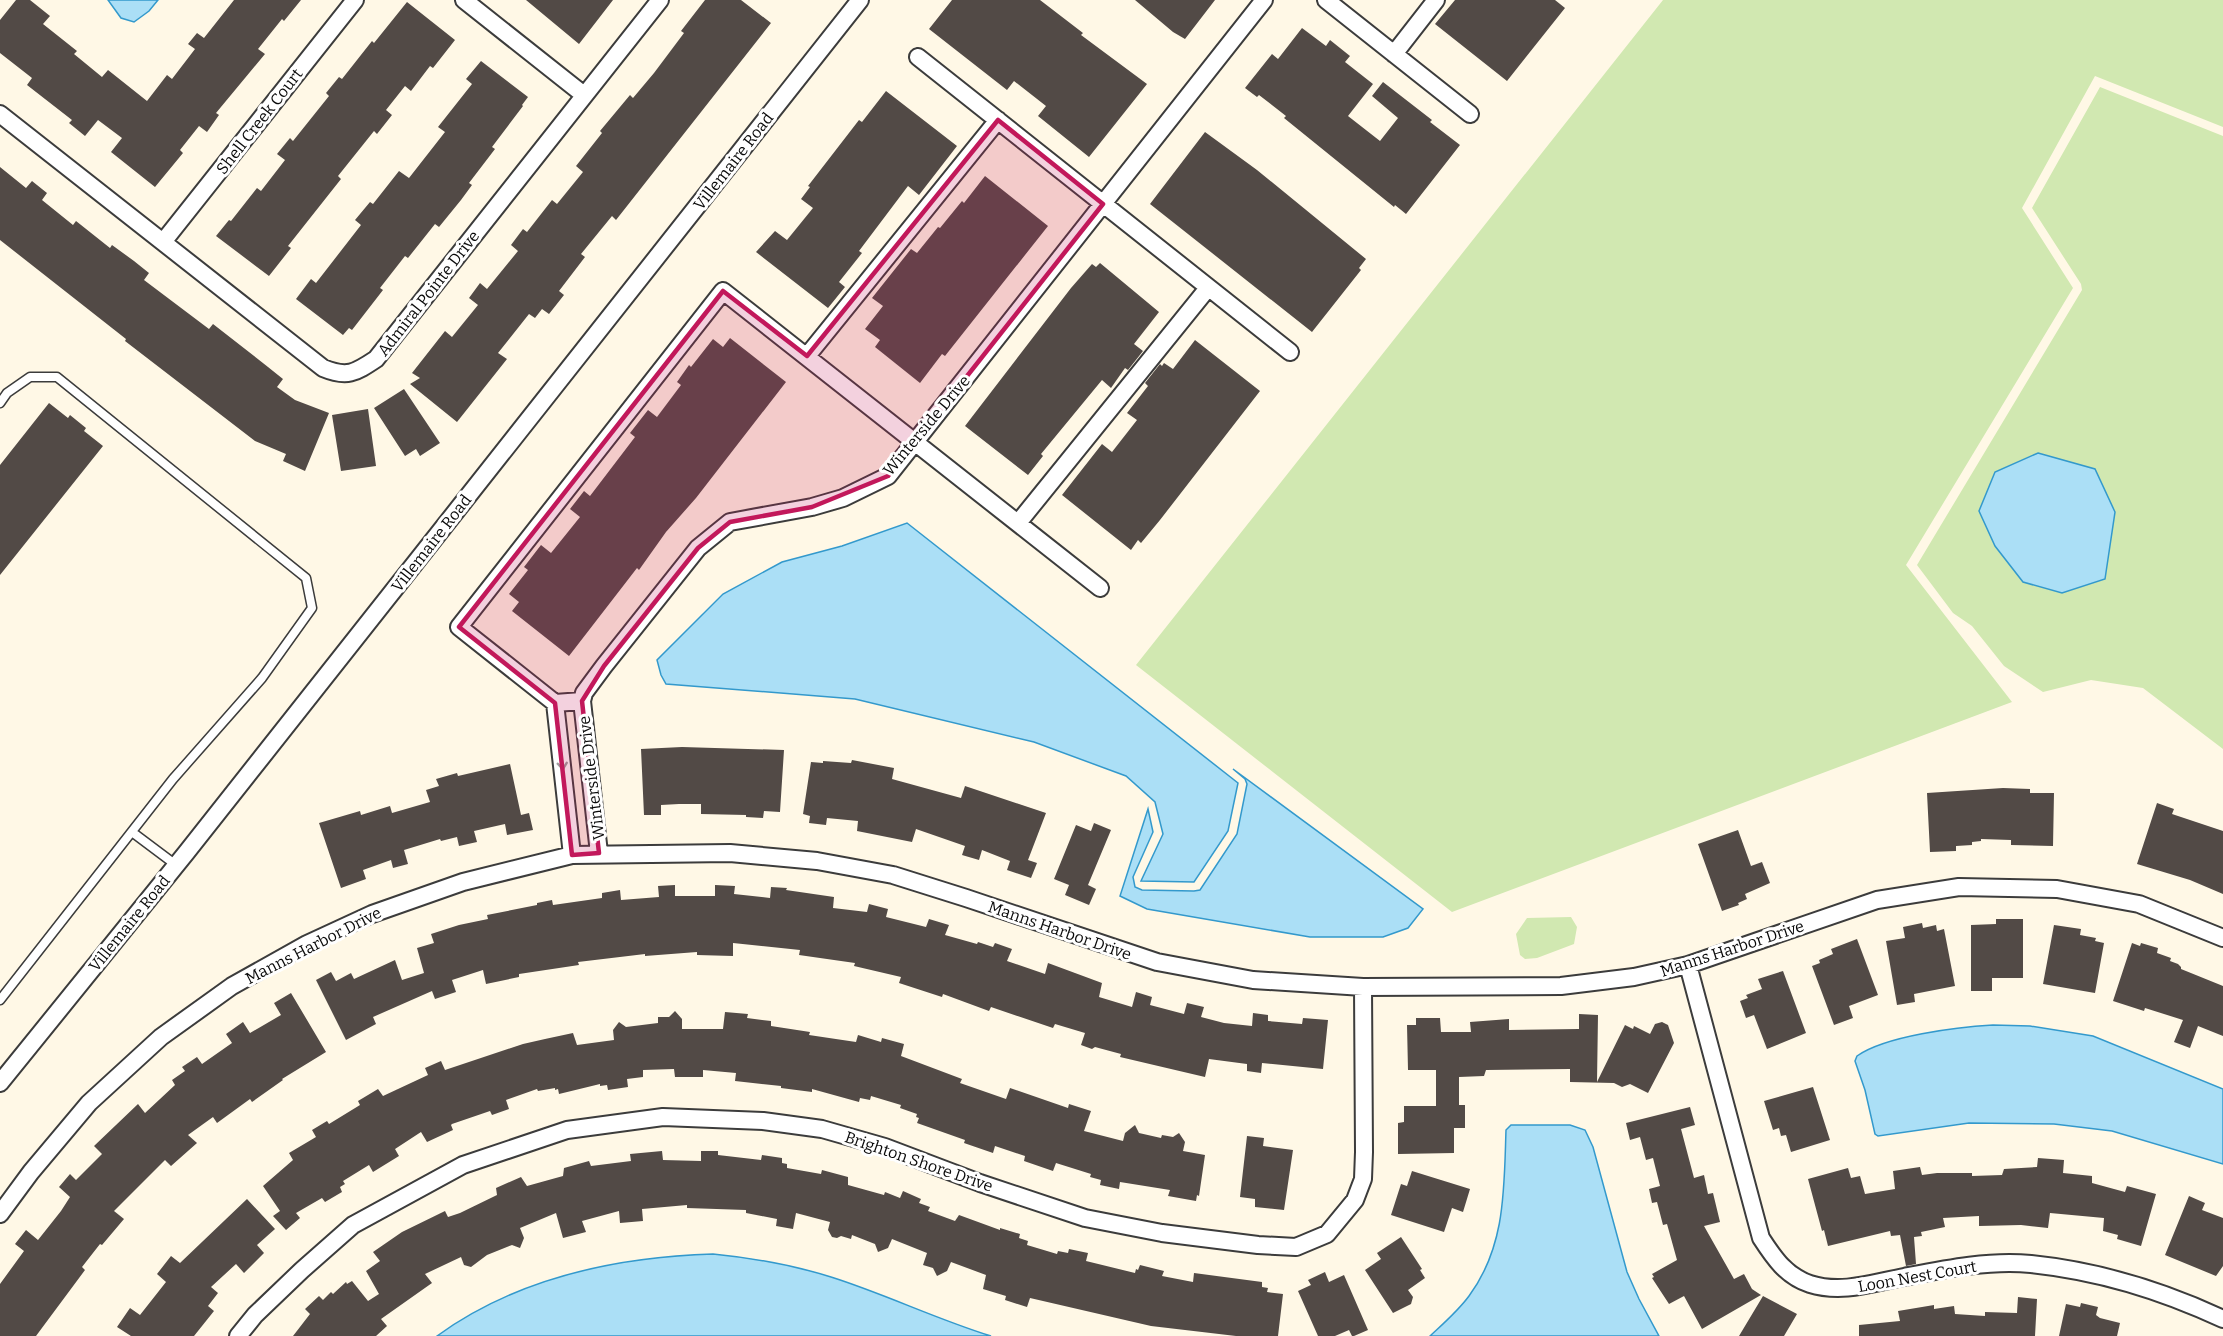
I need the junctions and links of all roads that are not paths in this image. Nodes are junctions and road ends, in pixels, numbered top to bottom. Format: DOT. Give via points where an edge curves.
graph roads {
  1 [pos="355,0"];
  2 [pos="464,0"];
  3 [pos="660,0"];
  4 [pos="860,0"];
  5 [pos="1264,0"];
  6 [pos="1326,0"];
  7 [pos="1436,0"];
  8 [pos="1394,54"];
  9 [pos="918,57"];
  10 [pos="584,95"];
  11 [pos="0,114"];
  12 [pos="1470,114"];
  13 [pos="998,120"];
  14 [pos="1103,204"];
  15 [pos="163,242"];
  16 [pos="1208,288"];
  17 [pos="1290,352"];
  18 [pos="807,356"];
  19 [pos="0,403"];
  20 [pos="915,442"];
  21 [pos="1018,523"];
  22 [pos="1100,588"];
  23 [pos="582,701"];
  24 [pos="555,703"];
  25 [pos="132,832"];
  26 [pos="600,853"];
  27 [pos="572,855"];
  28 [pos="176,865"];
  29 [pos="2223,938"];
  30 [pos="1688,965"];
  31 [pos="1363,987"];
  32 [pos="0,1000"];
  33 [pos="0,1083"];
  34 [pos="0,1214"];
  35 [pos="2223,1319"];
  36 [pos="238,1336"];
  1 -- 15 [label="street, Shell Creek Court"];
  2 -- 10 [label="street"];
  3 -- 10 [label="street, Admiral Pointe Drive"];
  4 -- 28 [label="street, Villemaire Road"];
  5 -- 14 [label="street, Winterside Drive"];
  6 -- 8 [label="street"];
  7 -- 8 [label="street"];
  8 -- 12 [label="street"];
  9 -- 13 [label="street"];
  10 -- 15 [label="street, Admiral Pointe Drive" via="376,359 357,371 338,374 322,368"];
  11 -- 15 [label="street, Admiral Pointe Drive"];
  13 -- 14 [label="street"];
  13 -- 18 [label="street"];
  14 -- 16 [label="street"];
  14 -- 20 [label="street, Winterside Drive"];
  16 -- 17 [label="street"];
  16 -- 21 [label="street"];
  18 -- 20 [label="street"];
  18 -- 24 [label="street" via="723,291 459,627"];
  19 -- 25 [label="lane" via="30,377 57,377 306,578 312,608 262,678"];
  20 -- 21 [label="street"];
  20 -- 23 [label="street, Winterside Drive" via="888,476 843,498 730,522 698,548 604,666"];
  21 -- 22 [label="street"];
  23 -- 24 [label="street"];
  23 -- 26 [label="street, Winterside Drive"];
  24 -- 27 [label="street, Winterside Drive, one-way"];
  25 -- 28 [label="lane"];
  25 -- 32 [label="lane"];
  26 -- 27 [label="street, Manns Harbor Drive"];
  26 -- 31 [label="street, Manns Harbor Drive" via="730,853 817,861 893,875 1156,962 1253,980"];
  27 -- 34 [label="street, Manns Harbor Drive" via="463,882 372,914 232,986 161,1037 89,1103"];
  28 -- 33 [label="street, Villemaire Road"];
  29 -- 30 [label="street, Manns Harbor Drive" via="2139,904 2057,889 1959,886 1877,900"];
  30 -- 31 [label="street, Manns Harbor Drive" via="1634,977 1561,986"];
  30 -- 35 [label="street, Loon Nest Court" via="1754,1216 1761,1238 1779,1266 1809,1284 1846,1289 1970,1264 2029,1264 2090,1273 2156,1290"];
  31 -- 36 [label="street, Brighton Shore Drive" via="1363,1179 1355,1200 1328,1234 1296,1247 1162,1233 1085,1218 885,1147 822,1129 763,1120 663,1117 567,1130 463,1166 353,1225"];
}
